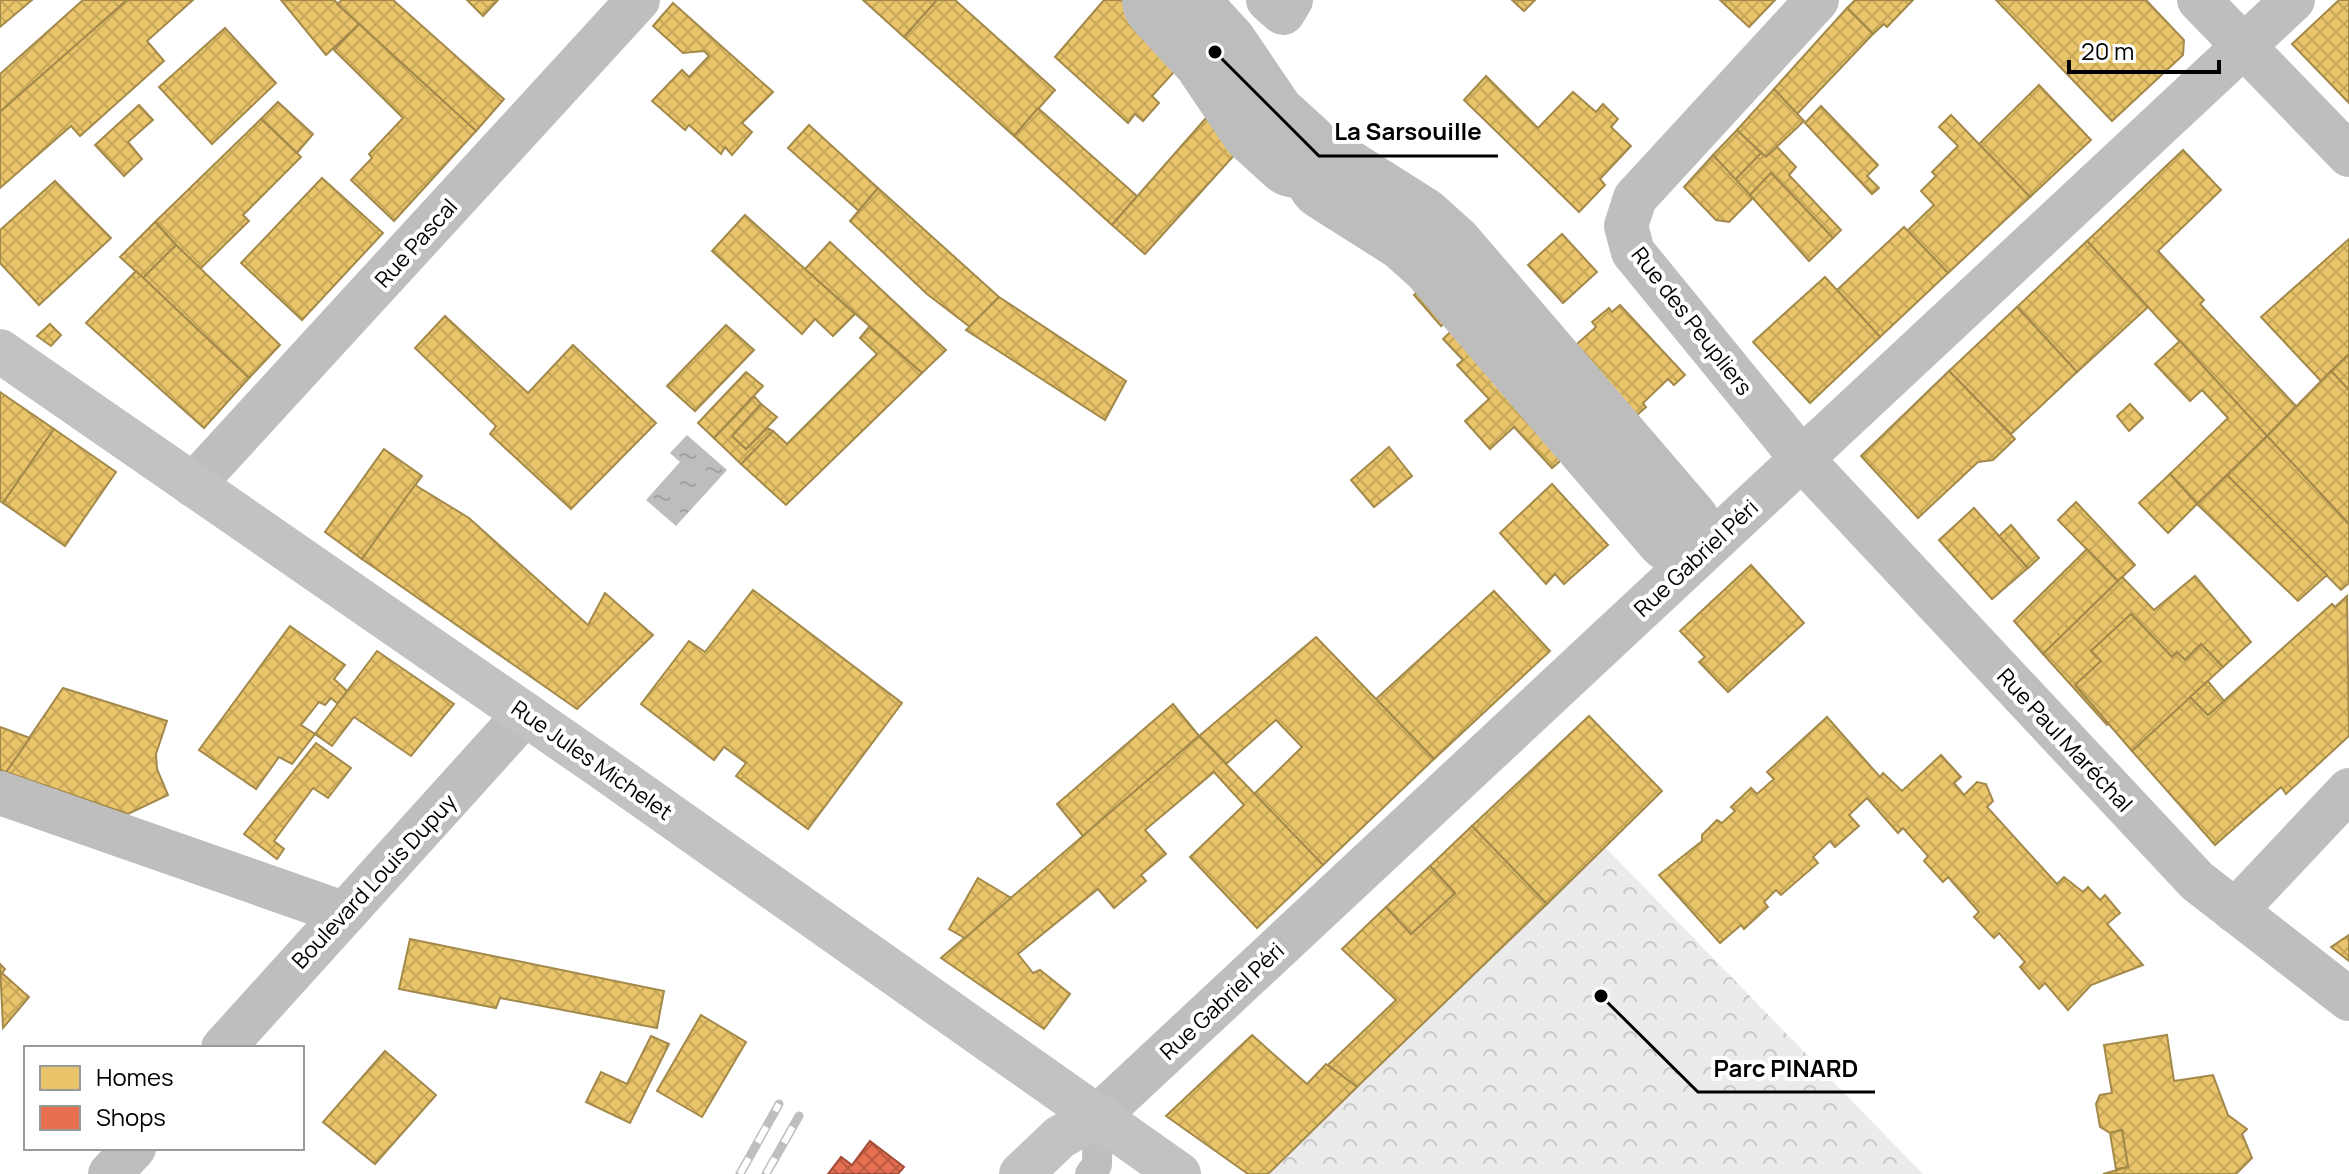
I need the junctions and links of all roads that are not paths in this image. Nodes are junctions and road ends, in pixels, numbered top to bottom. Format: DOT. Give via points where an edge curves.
graph roads {
  1 [pos="638,0"];
  2 [pos="1268,0"];
  3 [pos="1291,0"];
  4 [pos="1817,0"];
  5 [pos="2199,0"];
  6 [pos="2293,0"];
  7 [pos="2244,47"];
  8 [pos="2349,155"];
  9 [pos="0,351"];
  10 [pos="1802,459"];
  11 [pos="193,485"];
  12 [pos="525,714"];
  13 [pos="2349,790"];
  14 [pos="0,793"];
  15 [pos="2235,911"];
  16 [pos="343,913"];
  17 [pos="2349,999"];
  18 [pos="225,1046"];
  19 [pos="1098,1116"];
  20 [pos="132,1150"];
  21 [pos="1099,1171"];
  22 [pos="110,1174"];
  23 [pos="1021,1174"];
  24 [pos="1179,1174"];
  1 -- 11 [label="street, Rue Pascal"];
  2 -- 3 [label="street" via="1283,13"];
  4 -- 10 [label="street, Rue des Peupliers" via="1635,198 1626,226 1633,252"];
  5 -- 7 [label="street"];
  6 -- 7 [label="street, Rue Gabriel Péri"];
  7 -- 8 [label="street"];
  7 -- 10 [label="street, Rue Gabriel Péri"];
  9 -- 11 [label="main road, Rue Jules Michelet"];
  10 -- 15 [label="street, Rue Paul Maréchal" via="2197,881"];
  10 -- 19 [label="street, Rue Gabriel Péri"];
  11 -- 12 [label="main road, Rue Jules Michelet"];
  12 -- 16 [label="street, Boulevard Louis Dupuy"];
  12 -- 19 [label="main road, Rue Jules Michelet"];
  13 -- 15 [label="street"];
  14 -- 16 [label="street"];
  15 -- 17 [label="street, Rue Paul Maréchal"];
  16 -- 18 [label="street, Boulevard Louis Dupuy"];
  19 -- 21 [label="lane"];
  19 -- 23 [label="main road" via="1060,1137"];
  19 -- 24 [label="main road, Rue Jules Michelet"];
  20 -- 22 [label="street"];
}
